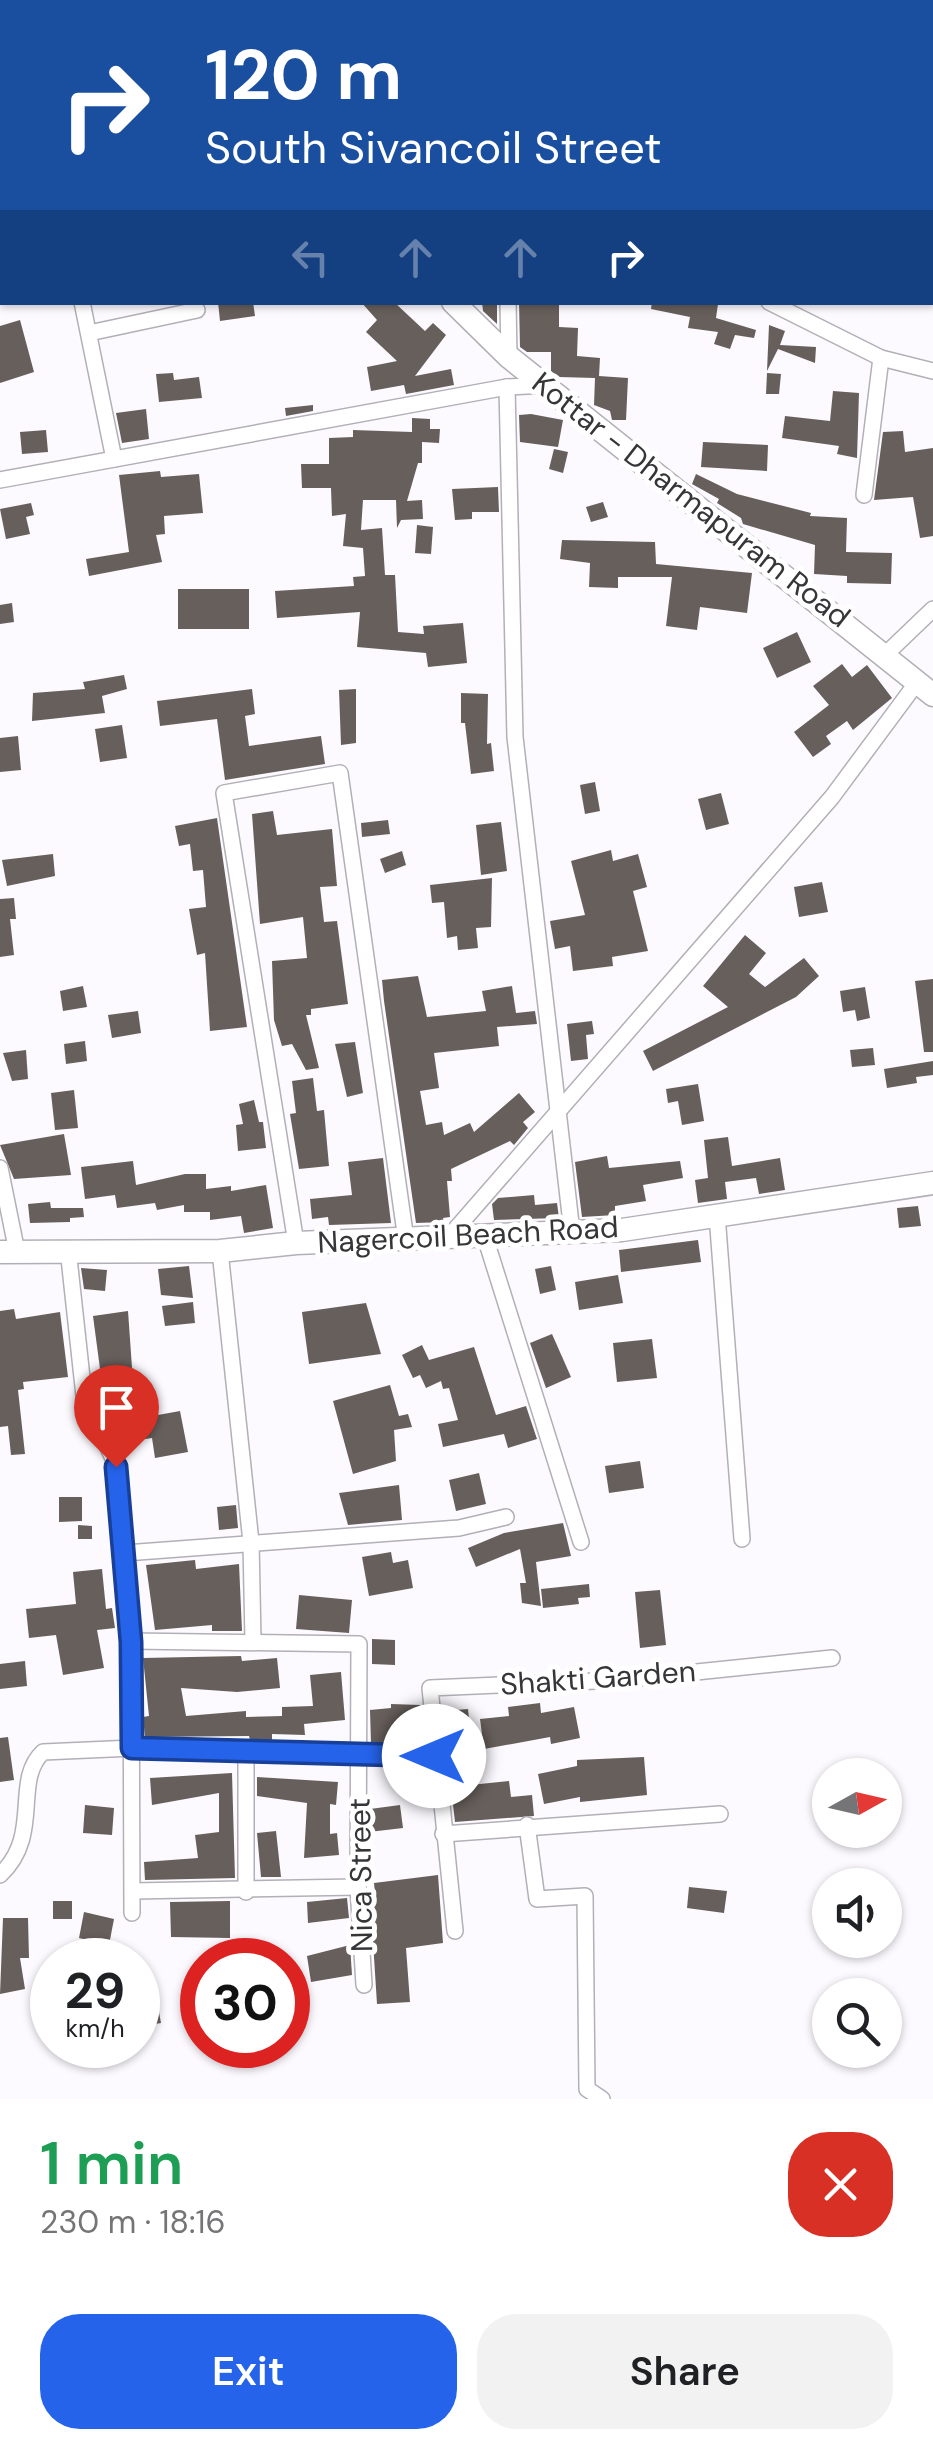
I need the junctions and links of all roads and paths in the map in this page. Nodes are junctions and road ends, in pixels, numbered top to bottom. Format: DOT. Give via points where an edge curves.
graph roads {
  1 [pos="83,305"];
  2 [pos="456,305"];
  3 [pos="508,305"];
  4 [pos="775,305"];
  5 [pos="197,310"];
  6 [pos="89,334"];
  7 [pos="509,357"];
  8 [pos="881,358"];
  9 [pos="933,371"];
  10 [pos="547,384"];
  11 [pos="507,387"];
  12 [pos="114,458"];
  13 [pos="0,480"];
  14 [pos="864,494"];
  15 [pos="933,610"];
  16 [pos="886,654"];
  17 [pos="925,688"];
  18 [pos="557,1114"];
  19 [pos="0,1168"];
  20 [pos="933,1183"];
  21 [pos="716,1215"];
  22 [pos="572,1232"];
  23 [pos="485,1237"];
  24 [pos="447,1239"];
  25 [pos="406,1240"];
  26 [pos="296,1243"];
  27 [pos="68,1250"];
  28 [pos="220,1251"];
  29 [pos="8,1252"];
  30 [pos="506,1516"];
  31 [pos="742,1540"];
  32 [pos="251,1542"];
  33 [pos="581,1542"];
  34 [pos="125,1553"];
  35 [pos="253,1641"];
  36 [pos="131,1642"];
  37 [pos="832,1658"];
  38 [pos="132,1748"];
  39 [pos="246,1752"];
  40 [pos="359,1756"];
  41 [pos="434,1756"];
  42 [pos="720,1814"];
  43 [pos="528,1825"];
  44 [pos="443,1834"];
  45 [pos="0,1875"];
  46 [pos="358,1887"];
  47 [pos="134,1891"];
  48 [pos="246,1892"];
  49 [pos="132,1914"];
  50 [pos="455,1931"];
  51 [pos="364,1985"];
  52 [pos="602,2099"];
  1 -- 6 [label="street"];
  2 -- 7 [label="main road, Kottar - Dharmapuram Road"];
  3 -- 7 [label="street"];
  4 -- 8 [label="street"];
  5 -- 6 [label="street"];
  6 -- 12 [label="street"];
  7 -- 10 [label="main road, Kottar - Dharmapuram Road"];
  8 -- 9 [label="street"];
  8 -- 14 [label="street"];
  10 -- 11 [label="street"];
  10 -- 16 [label="main road, Kottar - Dharmapuram Road"];
  11 -- 12 [label="street"];
  11 -- 18 [label="street" via="514,737"];
  12 -- 13 [label="street"];
  15 -- 16 [label="street"];
  16 -- 17 [label="main road, Kottar - Dharmapuram Road"];
  17 -- 18 [label="street"];
  18 -- 22 [label="street"];
  18 -- 24 [label="street"];
  19 -- 29 [label="street"];
  20 -- 21 [label="main road, Nagercoil Beach Road"];
  21 -- 22 [label="main road, Nagercoil Beach Road"];
  21 -- 31 [label="street"];
  22 -- 23 [label="main road, Nagercoil Beach Road"];
  23 -- 24 [label="main road, Nagercoil Beach Road"];
  23 -- 33 [label="street"];
  24 -- 25 [label="main road, Nagercoil Beach Road"];
  25 -- 26 [label="main road, Nagercoil Beach Road"];
  25 -- 26 [label="street" via="340,773 224,792"];
  26 -- 28 [label="main road, Nagercoil Beach Road"];
  27 -- 28 [label="main road, Nagercoil Beach Road"];
  27 -- 29 [label="main road, Nagercoil Beach Road"];
  27 -- 34 [label="street" via="84,1396 116,1467"];
  28 -- 32 [label="street"];
  30 -- 32 [label="street" via="459,1528"];
  32 -- 34 [label="street"];
  32 -- 35 [label="street"];
  34 -- 36 [label="street"];
  35 -- 36 [label="street"];
  35 -- 40 [label="street, Nica Street" via="359,1644"];
  36 -- 38 [label="street"];
  37 -- 41 [label="street, Shakti Garden" via="618,1680 430,1688"];
  38 -- 39 [label="street"];
  38 -- 45 [label="street" via="39,1755 20,1852"];
  38 -- 47 [label="street"];
  39 -- 40 [label="street"];
  39 -- 48 [label="street"];
  40 -- 41 [label="street"];
  40 -- 46 [label="street, Nica Street"];
  41 -- 44 [label="street"];
  42 -- 43 [label="street"];
  43 -- 44 [label="street"];
  43 -- 52 [label="street" via="537,1899 585,1896 586,2089"];
  44 -- 50 [label="street"];
  46 -- 48 [label="street"];
  46 -- 51 [label="street, Nica Street"];
  47 -- 48 [label="street"];
  47 -- 49 [label="street"];
}
